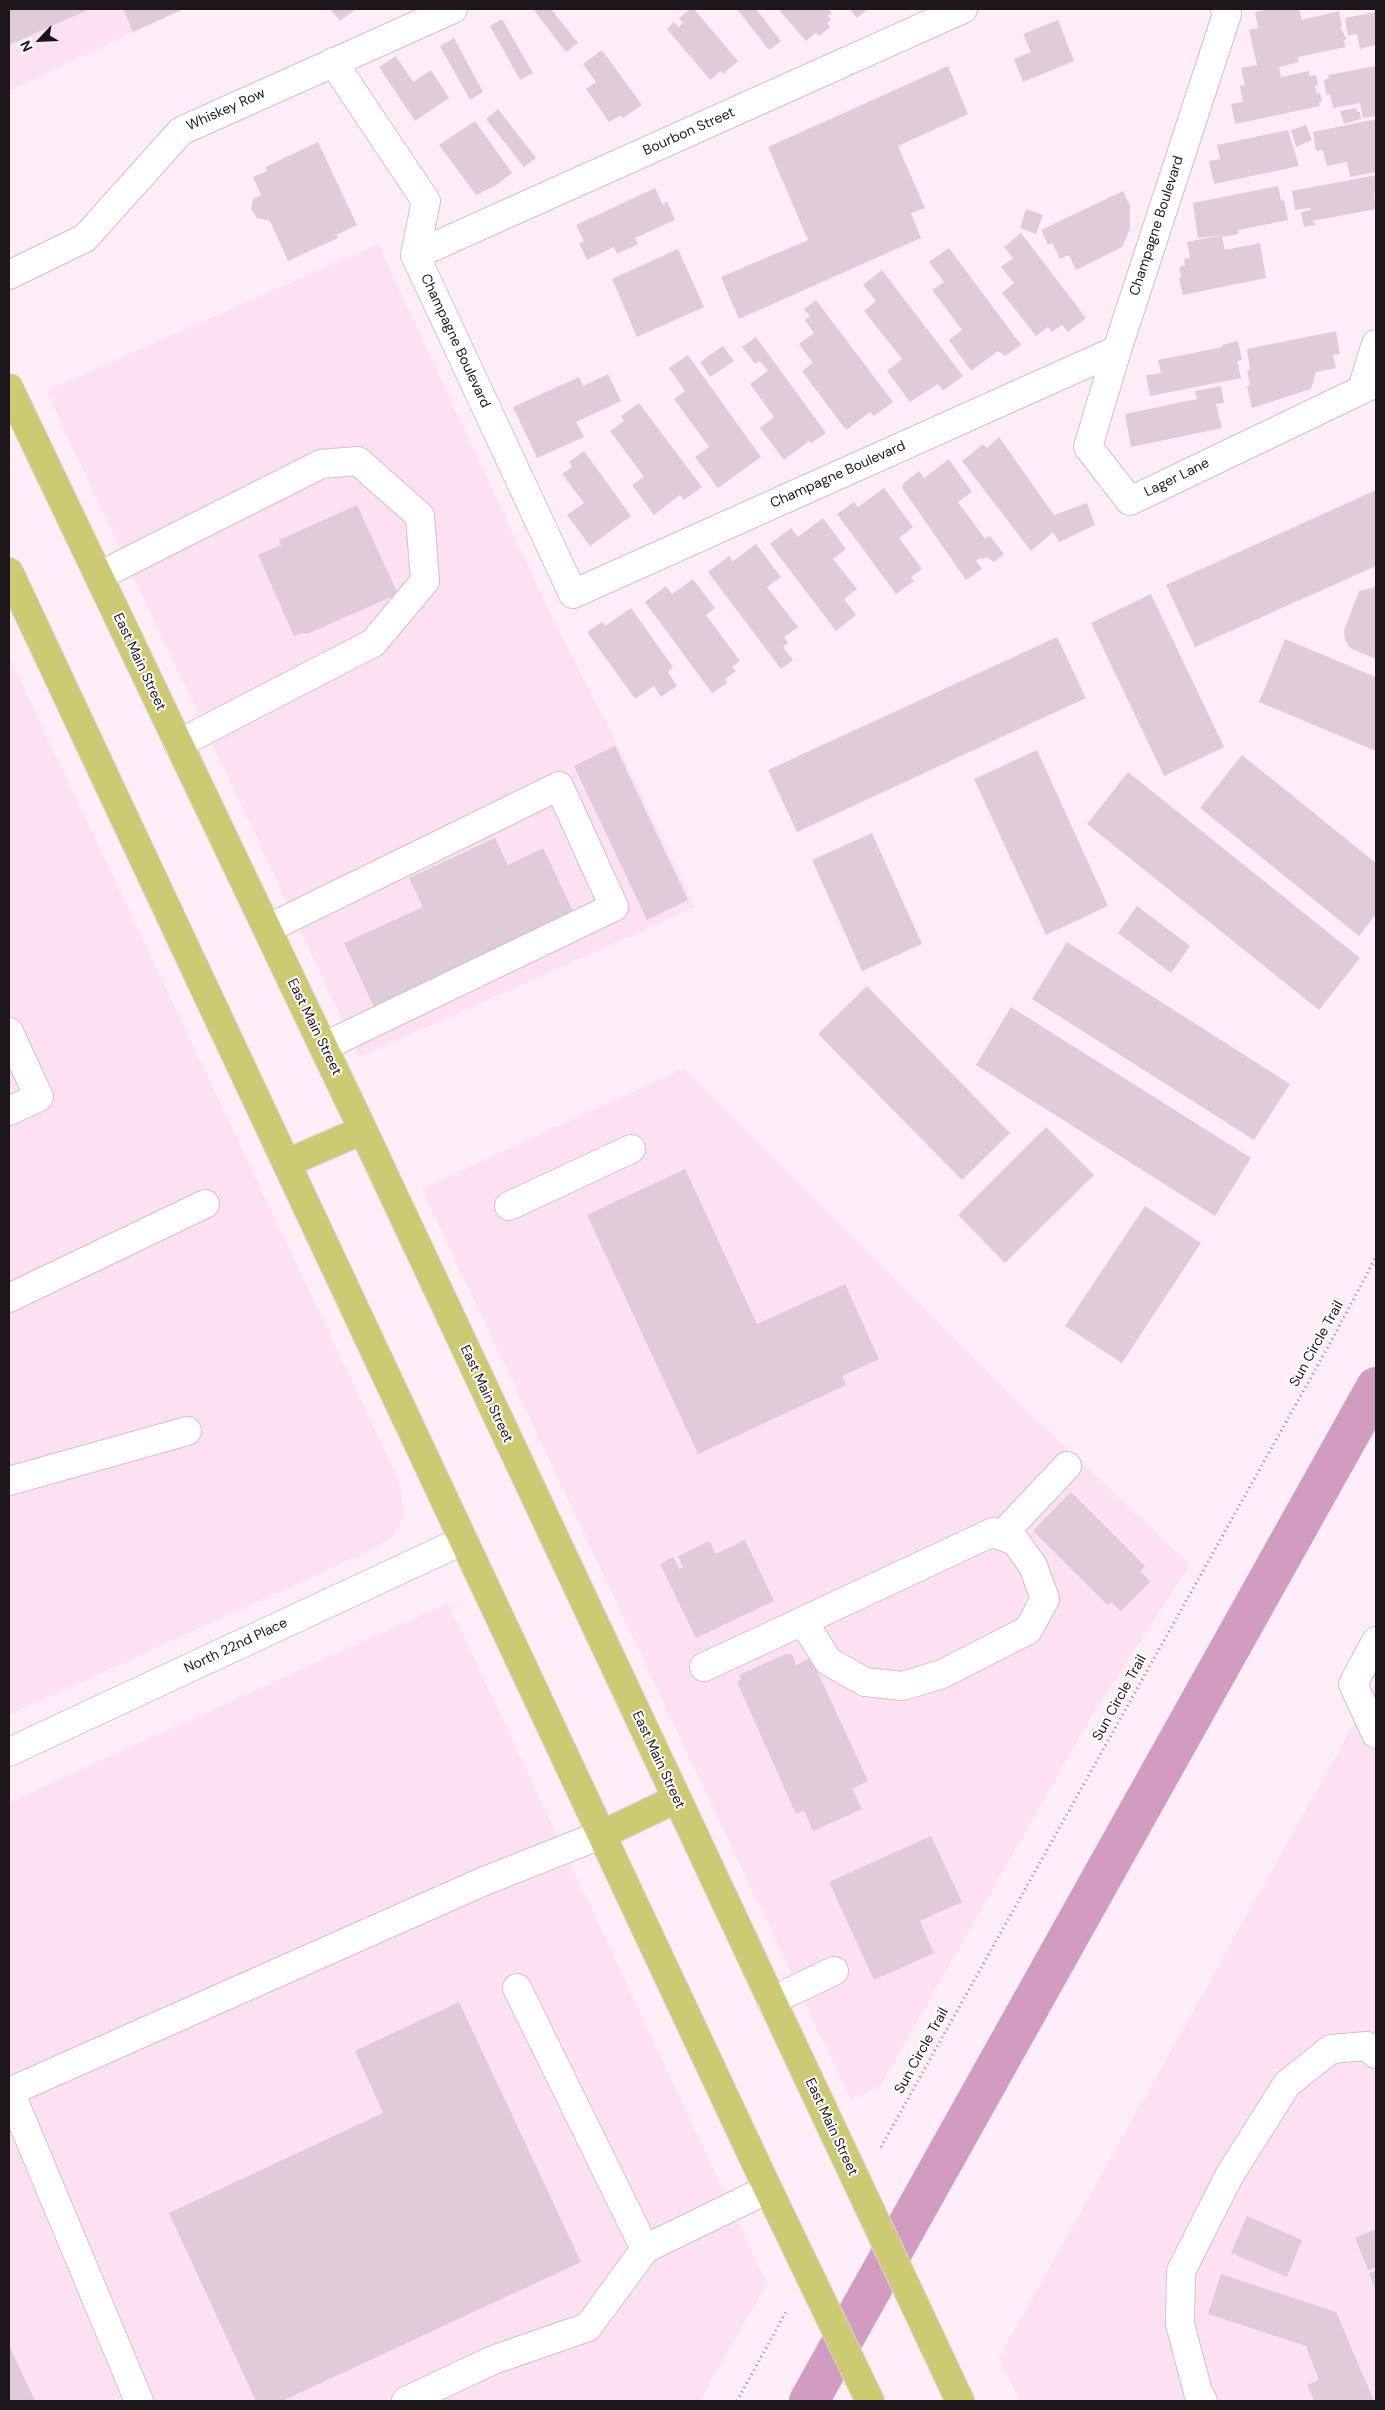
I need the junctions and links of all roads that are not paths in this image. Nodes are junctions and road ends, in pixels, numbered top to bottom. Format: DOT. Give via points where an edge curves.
graph roads {
  1 [pos="453,9"];
  2 [pos="1225,9"];
  3 [pos="956,10"];
  4 [pos="333,62"];
  5 [pos="415,255"];
  6 [pos="9,276"];
  7 [pos="1376,344"];
  8 [pos="1117,350"];
  9 [pos="1369,386"];
  10 [pos="9,388"];
  11 [pos="9,572"];
  12 [pos="99,576"];
  13 [pos="178,744"];
  14 [pos="267,929"];
  15 [pos="9,1032"];
  16 [pos="323,1047"];
  17 [pos="9,1111"];
  18 [pos="363,1130"];
  19 [pos="631,1149"];
  20 [pos="287,1163"];
  21 [pos="205,1204"];
  22 [pos="509,1206"];
  23 [pos="9,1298"];
  24 [pos="188,1431"];
  25 [pos="1067,1466"];
  26 [pos="9,1481"];
  27 [pos="1001,1536"];
  28 [pos="464,1540"];
  29 [pos="803,1621"];
  30 [pos="1376,1641"];
  31 [pos="704,1667"];
  32 [pos="1376,1734"];
  33 [pos="9,1752"];
  34 [pos="676,1799"];
  35 [pos="603,1834"];
  36 [pos="834,1971"];
  37 [pos="517,1988"];
  38 [pos="772,2001"];
  39 [pos="1376,2054"];
  40 [pos="9,2092"];
  41 [pos="768,2189"];
  42 [pos="645,2249"];
  43 [pos="139,2401"];
  44 [pos="406,2401"];
  45 [pos="870,2401"];
  46 [pos="960,2401"];
  47 [pos="1203,2401"];
  1 -- 4 [label="street, Whiskey Row"];
  2 -- 8 [label="street, Champagne Boulevard" via="1227,14"];
  3 -- 5 [label="street, Bourbon Street"];
  4 -- 5 [label="street" via="426,201"];
  4 -- 6 [label="street, Whiskey Row" via="181,131 85,238"];
  5 -- 8 [label="street, Champagne Boulevard" via="573,594"];
  7 -- 9 [label="street"];
  8 -- 9 [label="street, Lager Lane" via="1088,447 1130,500"];
  10 -- 12 [label="main road, East Main Street"];
  11 -- 20 [label="main road"];
  12 -- 13 [label="main road, East Main Street"];
  12 -- 13 [label="street" via="321,464 358,461 420,516 425,581 373,643"];
  13 -- 14 [label="main road, East Main Street"];
  14 -- 16 [label="main road, East Main Street"];
  14 -- 16 [label="street" via="559,786 614,907"];
  15 -- 17 [label="street" via="39,1097"];
  16 -- 18 [label="main road, East Main Street"];
  18 -- 20 [label="main road"];
  18 -- 34 [label="main road, East Main Street"];
  19 -- 22 [label="street"];
  20 -- 28 [label="main road"];
  21 -- 23 [label="street"];
  24 -- 26 [label="street"];
  25 -- 27 [label="street"];
  27 -- 29 [label="street" via="993,1532"];
  27 -- 29 [label="street" via="1016,1542 1033,1566 1045,1599 1028,1630 942,1674 903,1686 865,1682 828,1661"];
  28 -- 33 [label="street, North 22nd Place"];
  28 -- 35 [label="main road"];
  29 -- 31 [label="street"];
  30 -- 32 [label="street" via="1353,1684"];
  34 -- 35 [label="main road"];
  34 -- 38 [label="main road, East Main Street"];
  35 -- 40 [label="street" via="482,1882"];
  35 -- 41 [label="main road"];
  36 -- 38 [label="street"];
  37 -- 42 [label="street"];
  38 -- 46 [label="main road, East Main Street"];
  39 -- 47 [label="street" via="1367,2046 1331,2048 1287,2084 1229,2176 1181,2271 1180,2324"];
  40 -- 43 [label="street"];
  41 -- 42 [label="street"];
  41 -- 45 [label="main road"];
  42 -- 44 [label="street" via="588,2327 493,2360"];
}
